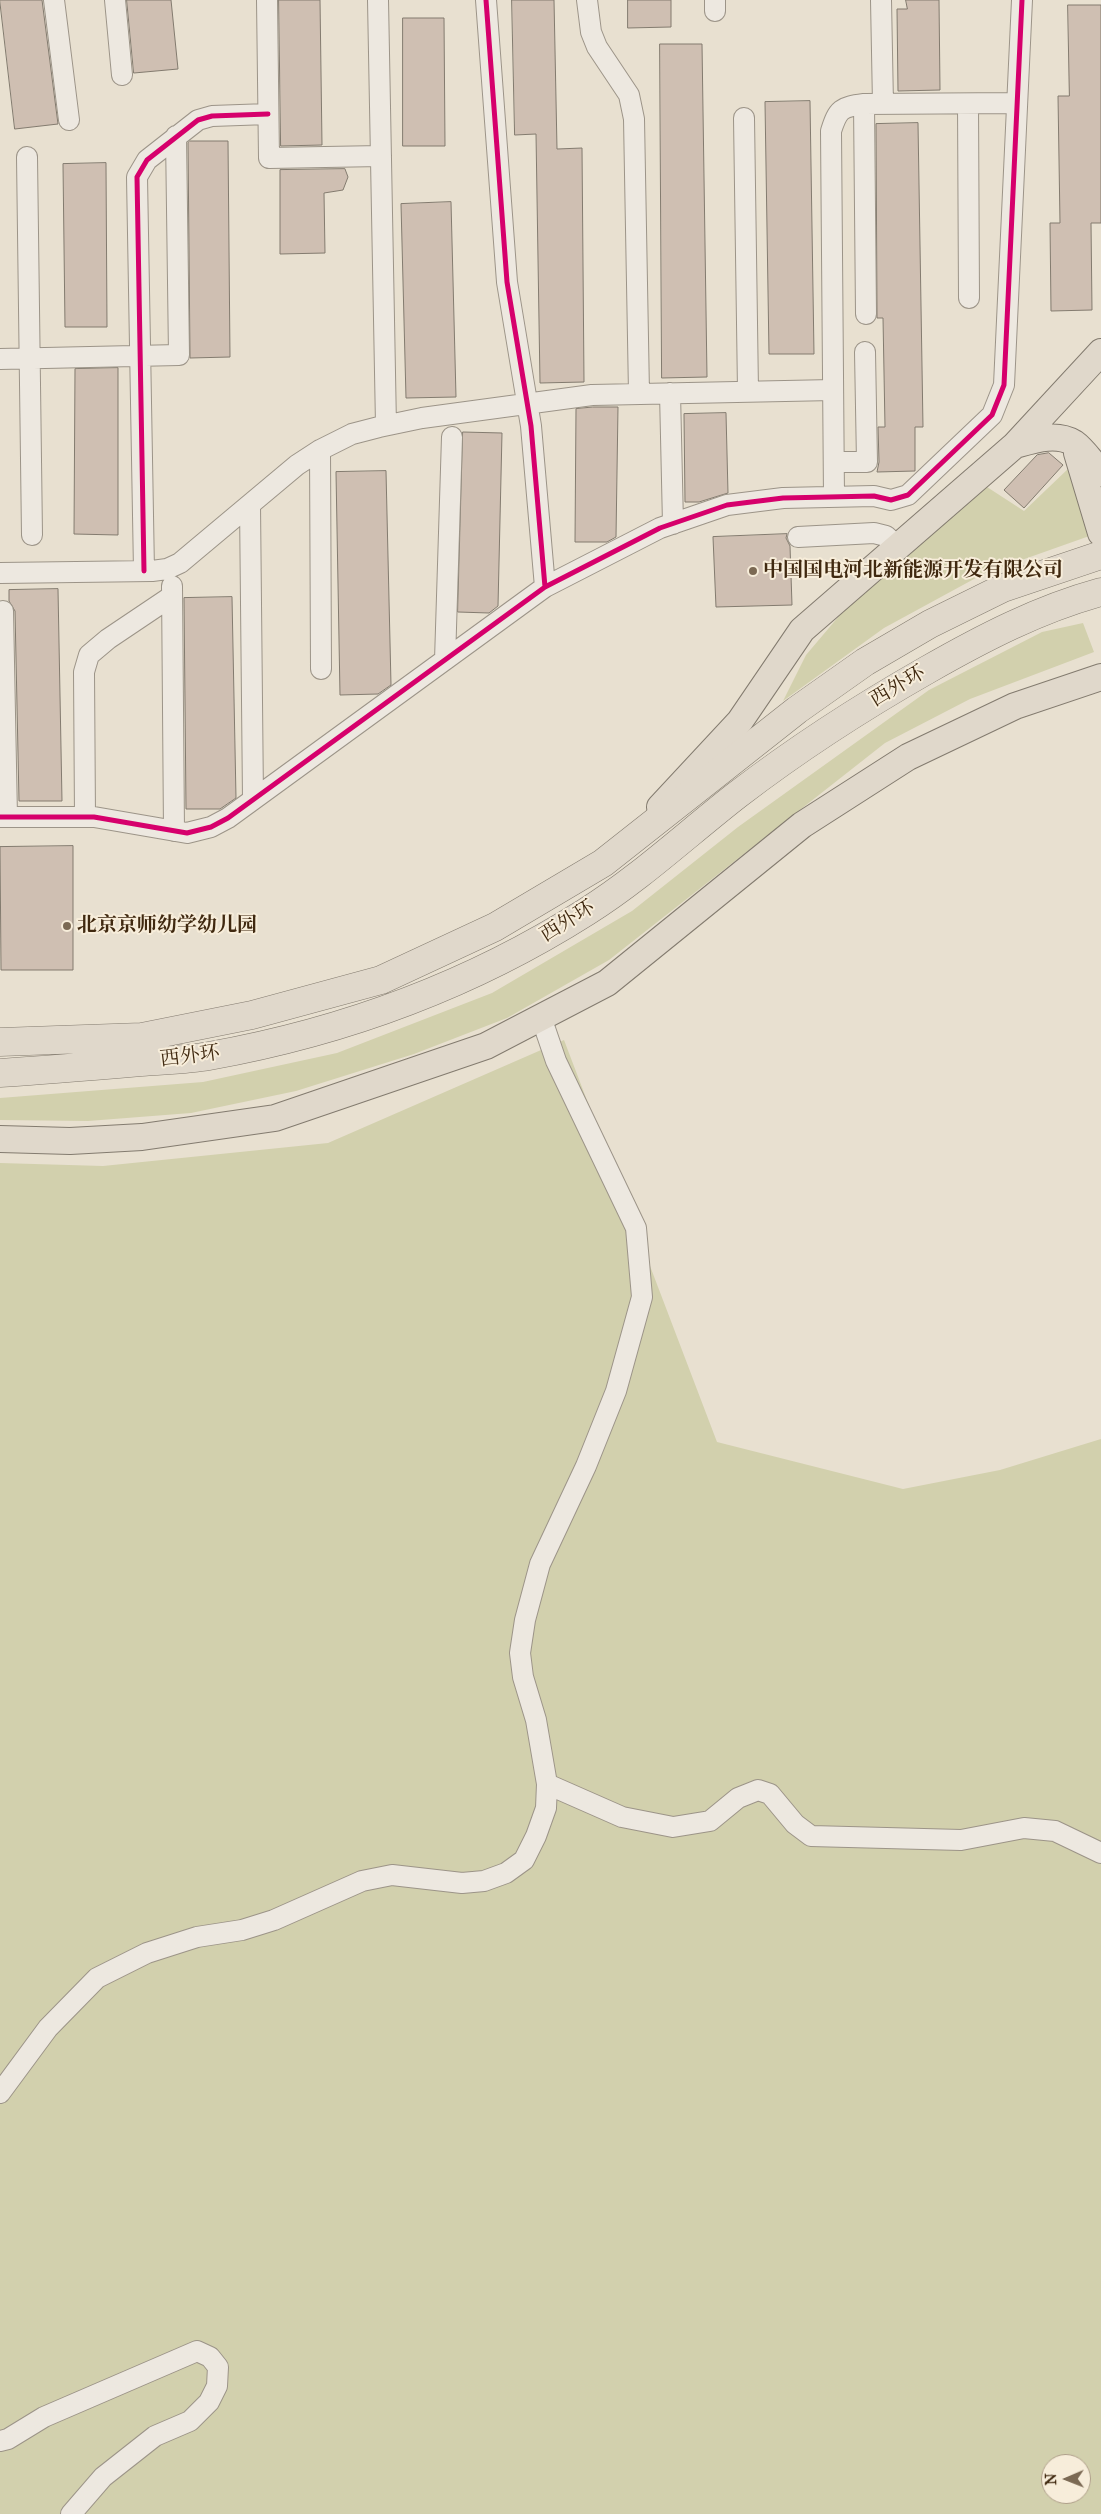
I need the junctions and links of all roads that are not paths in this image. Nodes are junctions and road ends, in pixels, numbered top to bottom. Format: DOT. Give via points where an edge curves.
graph roads {
  1 [pos="54,0"];
  2 [pos="116,0"];
  3 [pos="266,0"];
  4 [pos="378,0"];
  5 [pos="486,0"];
  6 [pos="587,0"];
  7 [pos="881,0"];
  8 [pos="1022,0"];
  9 [pos="122,74"];
  10 [pos="1016,103"];
  11 [pos="873,104"];
  12 [pos="968,104"];
  13 [pos="268,114"];
  14 [pos="744,118"];
  15 [pos="69,120"];
  16 [pos="176,136"];
  17 [pos="381,156"];
  18 [pos="27,157"];
  19 [pos="969,298"];
  20 [pos="866,314"];
  21 [pos="865,352"];
  22 [pos="1101,352"];
  23 [pos="140,356"];
  24 [pos="30,358"];
  25 [pos="0,359"];
  26 [pos="833,390"];
  27 [pos="748,391"];
  28 [pos="639,393"];
  29 [pos="670,393"];
  30 [pos="527,405"];
  31 [pos="386,425"];
  32 [pos="452,437"];
  33 [pos="1073,443"];
  34 [pos="1015,445"];
  35 [pos="320,450"];
  36 [pos="834,462"];
  37 [pos="1101,473"];
  38 [pos="834,497"];
  39 [pos="250,505"];
  40 [pos="674,524"];
  41 [pos="1101,533"];
  42 [pos="32,535"];
  43 [pos="798,537"];
  44 [pos="897,546"];
  45 [pos="1101,555"];
  46 [pos="171,567"];
  47 [pos="144,571"];
  48 [pos="0,573"];
  49 [pos="545,588"];
  50 [pos="1101,592"];
  51 [pos="172,596"];
  52 [pos="3,611"];
  53 [pos="445,660"];
  54 [pos="1101,668"];
  55 [pos="321,669"];
  56 [pos="1090,680"];
  57 [pos="1050,692"];
  58 [pos="1101,698"];
  59 [pos="253,799"];
  60 [pos="3,817"];
  61 [pos="85,817"];
  62 [pos="174,831"];
  63 [pos="588,871"];
  64 [pos="541,1017"];
  65 [pos="0,1042"];
  66 [pos="0,1073"];
  67 [pos="0,1139"];
  68 [pos="547,1784"];
  69 [pos="1101,1853"];
  70 [pos="0,2093"];
  71 [pos="0,2441"];
  72 [pos="71,2514"];
  1 -- 15 [label="street"];
  2 -- 9 [label="street"];
  3 -- 13 [label="street"];
  4 -- 17 [label="street"];
  5 -- 30 [label="street" via="507,282"];
  6 -- 28 [label="street" via="591,32 628,95 634,119"];
  7 -- 11 [label="street"];
  8 -- 10 [label="street"];
  10 -- 12 [label="street"];
  10 -- 38 [label="street" via="1004,385 992,415 908,495 891,500 874,496"];
  11 -- 12 [label="street"];
  11 -- 20 [label="street"];
  11 -- 26 [label="street" via="847,106 836,114 831,131"];
  12 -- 19 [label="street"];
  13 -- 16 [label="street" via="212,116 198,120"];
  13 -- 17 [label="street" via="269,158"];
  14 -- 27 [label="street"];
  16 -- 23 [label="street" via="146,160 137,177"];
  16 -- 23 [label="street" via="178,355"];
  17 -- 31 [label="street"];
  18 -- 24 [label="street"];
  21 -- 36 [label="street" via="867,462"];
  22 -- 34 [label="main road"];
  23 -- 24 [label="street"];
  23 -- 47 [label="street"];
  24 -- 25 [label="street"];
  24 -- 42 [label="street"];
  26 -- 27 [label="street"];
  26 -- 36 [label="street"];
  27 -- 29 [label="street"];
  28 -- 29 [label="street"];
  28 -- 30 [label="street" via="592,395"];
  29 -- 40 [label="street"];
  30 -- 31 [label="street"];
  30 -- 49 [label="street"];
  31 -- 35 [label="street" via="352,434"];
  32 -- 53 [label="street"];
  33 -- 34 [label="main road" via="1054,437"];
  33 -- 37 [label="main road"];
  33 -- 41 [label="main road"];
  34 -- 44 [label="main road"];
  35 -- 39 [label="street"];
  35 -- 55 [label="street"];
  36 -- 38 [label="street"];
  38 -- 40 [label="street" via="783,498 727,505"];
  39 -- 46 [label="street"];
  39 -- 59 [label="street"];
  40 -- 49 [label="street"];
  43 -- 44 [label="street" via="874,533 886,536"];
  44 -- 63 [label="main road" via="802,630 740,721 667,801"];
  45 -- 63 [label="highway, 西外环" via="1003,588 930,624 865,662 797,710 648,828"];
  46 -- 47 [label="street"];
  46 -- 51 [label="street"];
  47 -- 48 [label="street"];
  49 -- 53 [label="street"];
  50 -- 66 [label="highway, 西外环" via="1068,601 991,634 885,694 813,740 736,796 669,852 589,911 518,953 425,996 305,1035 206,1057"];
  51 -- 61 [label="street" via="89,655 84,672"];
  51 -- 62 [label="street"];
  52 -- 60 [label="street"];
  53 -- 59 [label="street"];
  54 -- 56 [label="main road"];
  56 -- 57 [label="main road"];
  57 -- 58 [label="main road"];
  57 -- 64 [label="main road" via="908,757 802,824 607,983"];
  59 -- 62 [label="street" via="211,827 187,833"];
  60 -- 61 [label="street"];
  61 -- 62 [label="street"];
  63 -- 65 [label="highway, 西外环" via="495,928 381,980 252,1015 142,1037"];
  64 -- 67 [label="main road" via="486,1046 275,1118 142,1137"];
  64 -- 68 [label="street" via="556,1061 636,1228 642,1297 616,1390 586,1466 540,1564 525,1620 520,1653 523,1677 536,1720"];
  68 -- 69 [label="street" via="622,1817 673,1827 710,1821 738,1798 758,1790 770,1794 795,1824 811,1836 961,1840 1024,1828 1055,1831"];
  68 -- 70 [label="street" via="546,1808 536,1836 524,1860 506,1873 484,1881 462,1883 392,1875 362,1881 274,1920 242,1930 197,1937 147,1954 98,1978 48,2028"];
  71 -- 72 [label="street" via="44,2417 197,2351 210,2357 218,2367 217,2386 209,2402 190,2421 155,2436 103,2477"];
}
